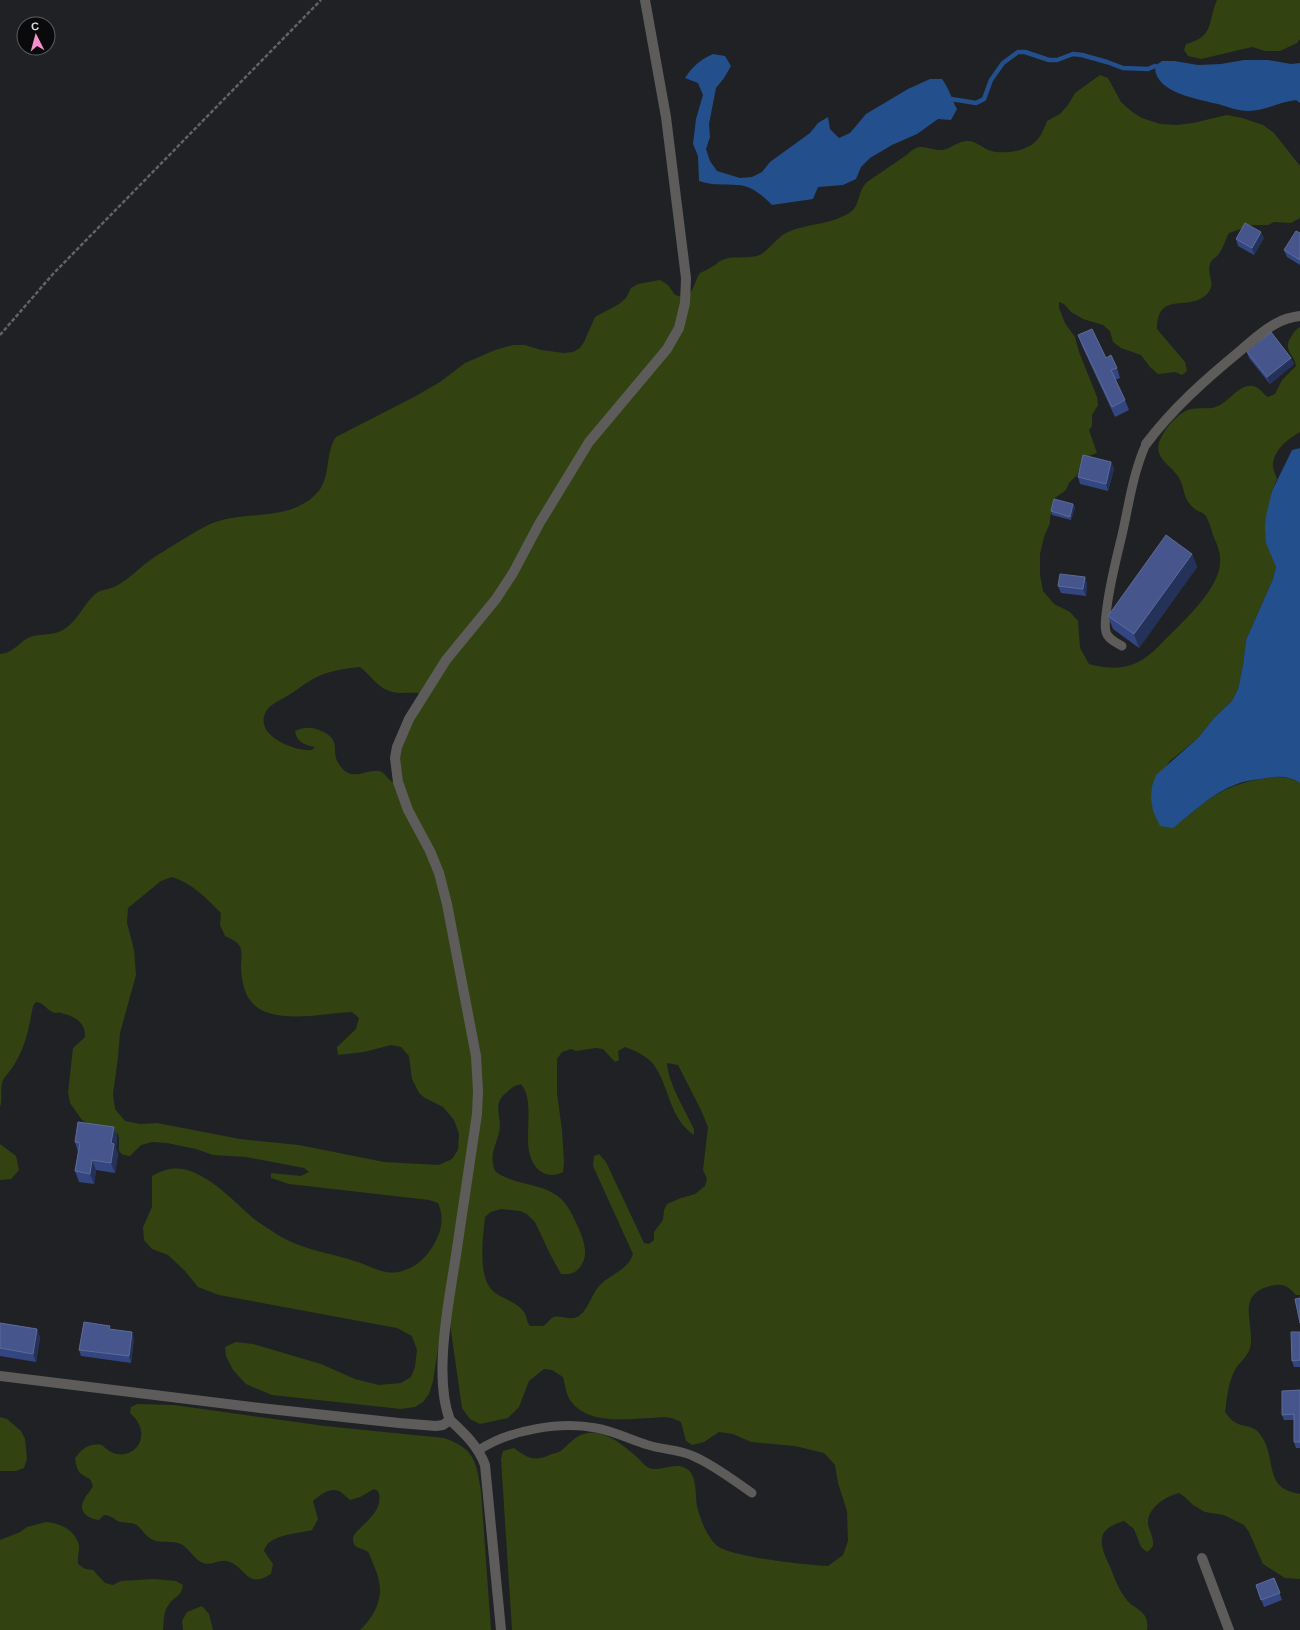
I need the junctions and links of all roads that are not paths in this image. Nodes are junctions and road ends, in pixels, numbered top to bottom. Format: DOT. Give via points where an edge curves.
graph roads {
  1 [pos="645,0"];
  2 [pos="1300,316"];
  3 [pos="1146,444"];
  4 [pos="1122,646"];
  5 [pos="0,1376"];
  6 [pos="450,1420"];
  7 [pos="479,1450"];
  8 [pos="752,1493"];
  9 [pos="1202,1558"];
  10 [pos="500,1630"];
  11 [pos="1229,1630"];
  1 -- 6 [label="street" via="666,117 686,278 685,303 679,328 667,350 589,442 539,524 513,573 496,599 446,660 409,719 396,747 398,782 408,810 430,851 444,891 476,1056 477,1114 443,1352 444,1397"];
  2 -- 3 [label="street" via="1278,322 1232,357 1172,412"];
  3 -- 4 [label="lane" via="1133,480 1111,577 1106,616 1106,631 1109,638"];
  5 -- 6 [label="street" via="399,1423 436,1426"];
  6 -- 7 [label="street"];
  7 -- 8 [label="lane" via="519,1432 554,1427 595,1428 649,1446 691,1455 705,1461"];
  7 -- 10 [label="street" via="485,1465"];
  9 -- 11 [label="street"];
}
